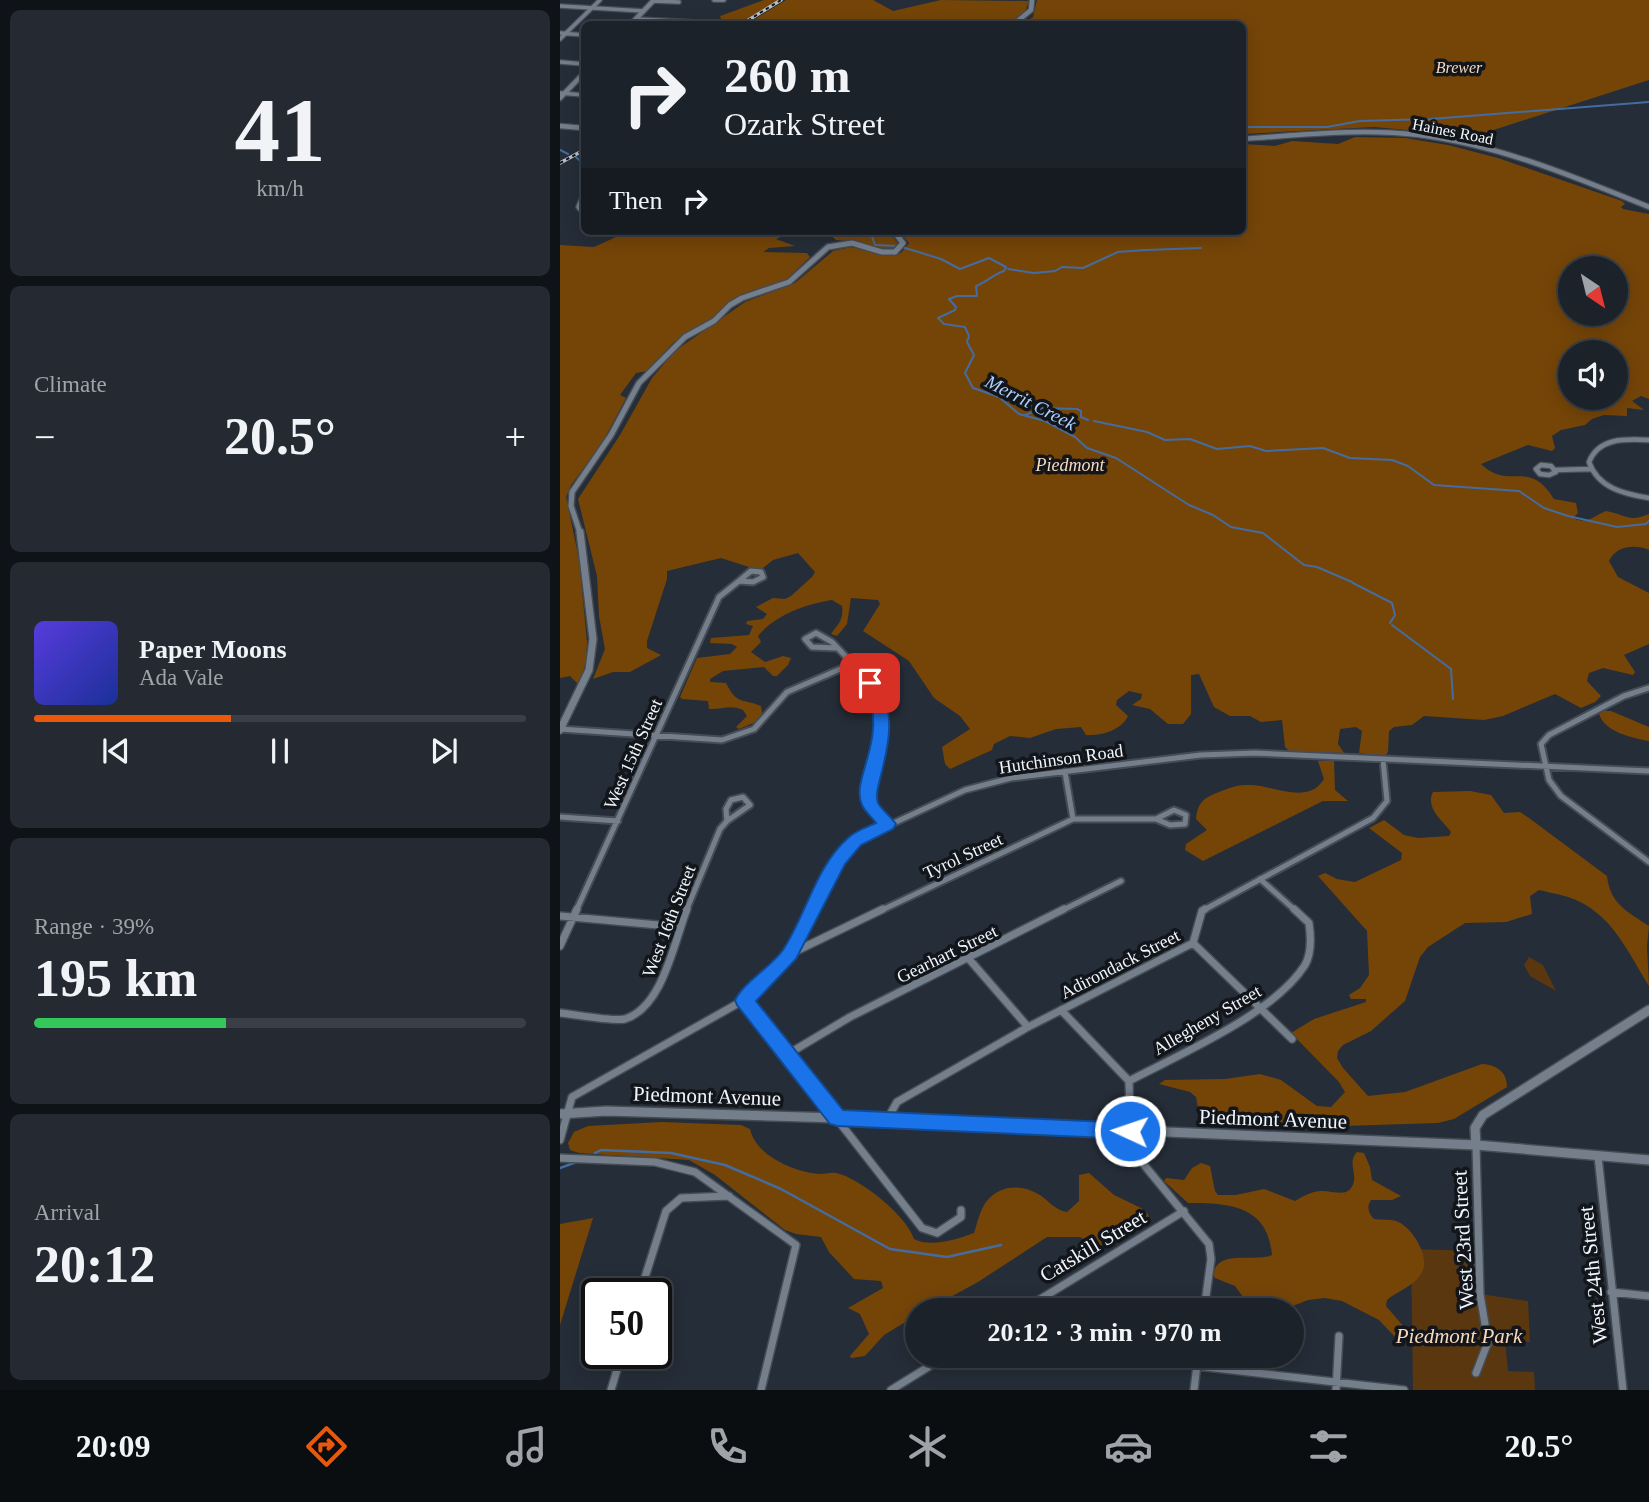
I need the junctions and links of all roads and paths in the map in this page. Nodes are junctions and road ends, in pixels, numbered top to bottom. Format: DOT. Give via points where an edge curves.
graph roads {
  1 [pos="600,0"];
  2 [pos="715,0"];
  3 [pos="724,0"];
  4 [pos="1032,0"];
  5 [pos="654,1"];
  6 [pos="679,2"];
  7 [pos="560,6"];
  8 [pos="593,8"];
  9 [pos="644,11"];
  10 [pos="636,19"];
  11 [pos="676,21"];
  12 [pos="1018,21"];
  13 [pos="560,33"];
  14 [pos="566,33"];
  15 [pos="581,35"];
  16 [pos="560,40"];
  17 [pos="560,62"];
  18 [pos="581,64"];
  19 [pos="581,77"];
  20 [pos="562,95"];
  21 [pos="581,95"];
  22 [pos="560,126"];
  23 [pos="581,128"];
  24 [pos="1246,139"];
  25 [pos="1649,207"];
  26 [pos="898,235"];
  27 [pos="1649,440"];
  28 [pos="1591,469"];
  29 [pos="1555,470"];
  30 [pos="1649,498"];
  31 [pos="739,581"];
  32 [pos="836,648"];
  33 [pos="852,664"];
  34 [pos="1649,688"];
  35 [pos="560,729"];
  36 [pos="656,737"];
  37 [pos="1382,760"];
  38 [pos="1546,766"];
  39 [pos="1649,771"];
  40 [pos="1065,772"];
  41 [pos="560,817"];
  42 [pos="1073,819"];
  43 [pos="1156,819"];
  44 [pos="618,821"];
  45 [pos="727,821"];
  46 [pos="887,824"];
  47 [pos="1649,862"];
  48 [pos="1260,879"];
  49 [pos="1121,881"];
  50 [pos="560,916"];
  51 [pos="573,917"];
  52 [pos="680,927"];
  53 [pos="1193,943"];
  54 [pos="560,946"];
  55 [pos="790,954"];
  56 [pos="969,959"];
  57 [pos="744,1000"];
  58 [pos="1262,1007"];
  59 [pos="1061,1010"];
  60 [pos="1649,1010"];
  61 [pos="560,1013"];
  62 [pos="1028,1027"];
  63 [pos="1292,1039"];
  64 [pos="788,1054"];
  65 [pos="1129,1081"];
  66 [pos="564,1113"];
  67 [pos="837,1118"];
  68 [pos="887,1120"];
  69 [pos="1130,1131"];
  70 [pos="560,1140"];
  71 [pos="1476,1145"];
  72 [pos="1598,1156"];
  73 [pos="560,1158"];
  74 [pos="1649,1160"];
  75 [pos="730,1196"];
  76 [pos="961,1210"];
  77 [pos="1184,1211"];
  78 [pos="645,1278"];
  79 [pos="1611,1292"];
  80 [pos="1649,1296"];
  81 [pos="1042,1298"];
  82 [pos="1206,1298"];
  83 [pos="1339,1336"];
  84 [pos="927,1368"];
  85 [pos="1197,1368"];
  86 [pos="1212,1368"];
  87 [pos="617,1369"];
  88 [pos="1476,1373"];
  89 [pos="1337,1385"];
  90 [pos="611,1390"];
  91 [pos="761,1390"];
  92 [pos="891,1390"];
  93 [pos="1194,1390"];
  94 [pos="1404,1390"];
  95 [pos="1623,1390"];
  1 -- 8 [label="street"];
  2 -- 3 [label="street"];
  4 -- 12 [label="main road" via="1031,10"];
  5 -- 6 [label="street"];
  5 -- 9 [label="main road"];
  7 -- 8 [label="street"];
  8 -- 9 [label="street"];
  8 -- 14 [label="street"];
  9 -- 10 [label="main road"];
  10 -- 11 [label="street"];
  13 -- 14 [label="street"];
  14 -- 15 [label="street"];
  14 -- 16 [label="street"];
  17 -- 18 [label="street"];
  19 -- 20 [label="main road"];
  20 -- 21 [label="street"];
  22 -- 23 [label="main road"];
  24 -- 25 [label="main road, Haines Road" via="1377,132 1454,140"];
  26 -- 35 [label="main road" via="901,247 888,253 852,243 828,247 789,282 742,298 685,337 639,383 572,492 593,639 589,670"];
  27 -- 28 [label="street" via="1626,439 1602,446 1590,458"];
  28 -- 29 [label="street"];
  28 -- 30 [label="street" via="1616,490"];
  31 -- 36 [label="street, West 15th Street" via="719,597"];
  32 -- 32 [label="street" via="824,634 805,639 812,647"];
  32 -- 33 [label="street"];
  33 -- 36 [label="street" via="787,691 754,729 738,735 722,740"];
  33 -- 46 [label="street" via="870,683 882,715 881,743 868,791 870,804"];
  34 -- 38 [label="street" via="1549,735 1541,744"];
  35 -- 36 [label="street"];
  36 -- 44 [label="street, West 15th Street"];
  37 -- 38 [label="street, Hutchinson Road"];
  37 -- 40 [label="street, Hutchinson Road" via="1201,755"];
  37 -- 48 [label="street, Adirondack Street" via="1387,801 1382,810"];
  38 -- 39 [label="street, Hutchinson Road"];
  38 -- 47 [label="street" via="1549,780 1561,796"];
  40 -- 42 [label="street"];
  40 -- 46 [label="street, Hutchinson Road" via="1011,778 964,790"];
  41 -- 44 [label="street"];
  42 -- 43 [label="street, Tyrol Street"];
  42 -- 55 [label="street, Tyrol Street"];
  43 -- 43 [label="street, Tyrol Street" via="1176,827 1185,824 1186,816 1174,810"];
  44 -- 51 [label="street, West 15th Street"];
  45 -- 45 [label="street, West 16th Street" via="731,800 743,797 749,802"];
  45 -- 52 [label="street, West 16th Street"];
  46 -- 55 [label="street, Hutchinson Road" via="855,841 838,861"];
  48 -- 53 [label="street, Adirondack Street" via="1202,911"];
  48 -- 58 [label="street, Allegheny Street" via="1309,923 1312,942 1294,981"];
  49 -- 56 [label="street, Gearhart Street"];
  50 -- 51 [label="street"];
  51 -- 52 [label="street"];
  51 -- 54 [label="street, West 15th Street"];
  52 -- 61 [label="street, West 16th Street" via="657,993 644,1007 624,1019"];
  53 -- 58 [label="street"];
  53 -- 59 [label="street, Adirondack Street"];
  55 -- 57 [label="street, Hutchinson Road"];
  56 -- 62 [label="street"];
  56 -- 64 [label="street, Gearhart Street" via="850,1017"];
  57 -- 64 [label="street"];
  57 -- 66 [label="street, Hutchinson Road" via="579,1091"];
  58 -- 63 [label="street"];
  58 -- 65 [label="street, Allegheny Street"];
  59 -- 62 [label="street, Adirondack Street"];
  59 -- 65 [label="street"];
  60 -- 71 [label="main road" via="1483,1115 1475,1128"];
  62 -- 68 [label="street, Adirondack Street" via="897,1102"];
  64 -- 67 [label="street"];
  65 -- 69 [label="street"];
  66 -- 67 [label="main road, Piedmont Avenue"];
  66 -- 70 [label="street"];
  67 -- 68 [label="main road, Piedmont Avenue"];
  67 -- 76 [label="street" via="922,1228 937,1233 961,1217"];
  68 -- 69 [label="main road, Piedmont Avenue"];
  69 -- 71 [label="main road, Piedmont Avenue"];
  69 -- 77 [label="street" via="1131,1149"];
  71 -- 72 [label="main road, Piedmont Avenue"];
  71 -- 88 [label="street, West 23rd Street" via="1480,1294 1488,1342"];
  72 -- 74 [label="main road, Piedmont Avenue"];
  72 -- 79 [label="street, West 24th Street"];
  73 -- 75 [label="street" via="682,1168"];
  75 -- 78 [label="street" via="681,1198 666,1211"];
  75 -- 91 [label="street" via="796,1245"];
  77 -- 81 [label="street, Catskill Street"];
  77 -- 82 [label="street" via="1209,1244"];
  79 -- 80 [label="street"];
  79 -- 95 [label="street, West 24th Street"];
  83 -- 89 [label="street"];
  84 -- 92 [label="street"];
  85 -- 93 [label="street"];
  86 -- 89 [label="street"];
  87 -- 90 [label="street"];
  89 -- 94 [label="street"];
}
